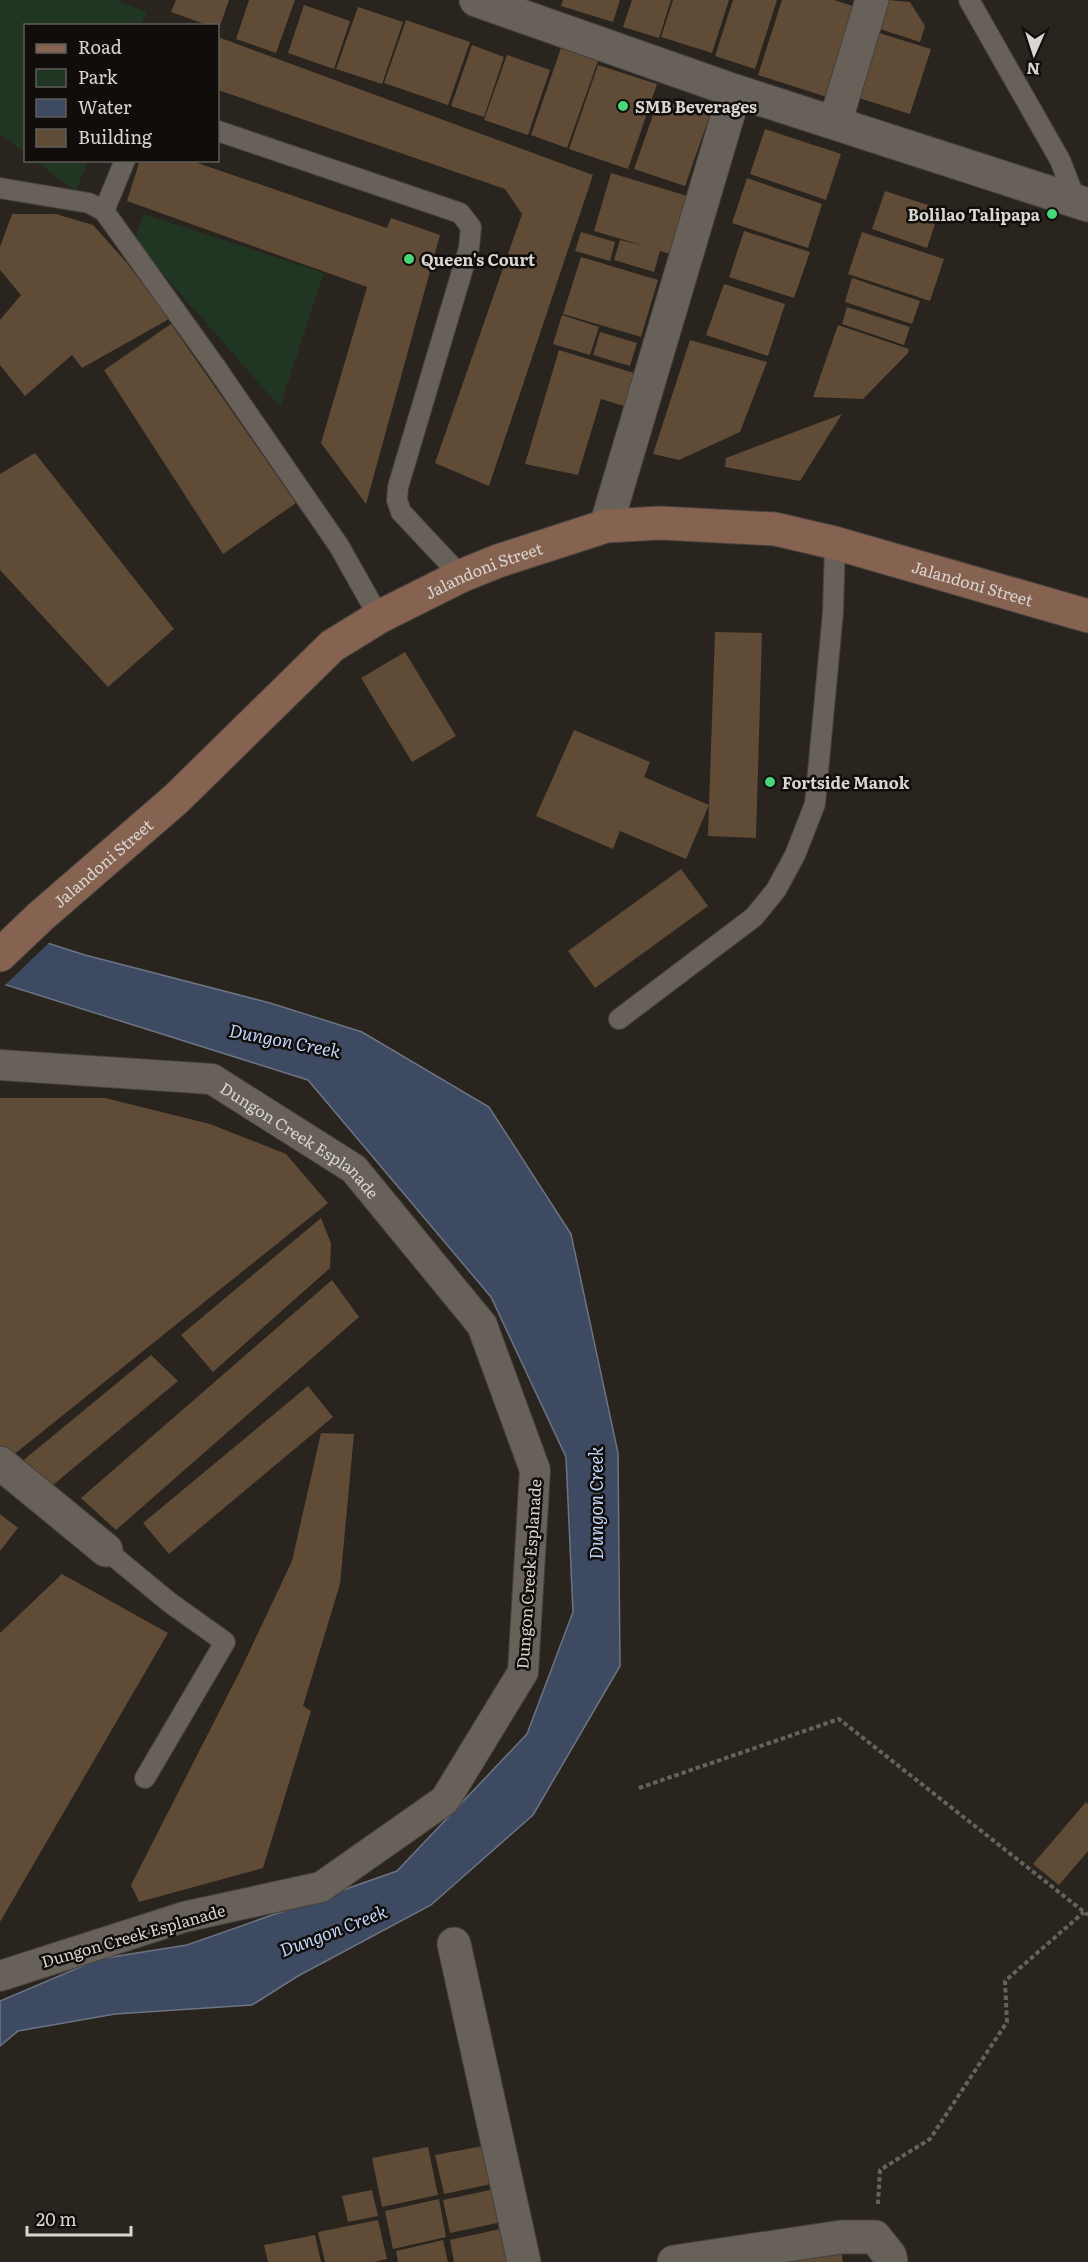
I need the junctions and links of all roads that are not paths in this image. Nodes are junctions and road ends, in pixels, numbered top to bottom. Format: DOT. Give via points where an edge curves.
graph roads {
  1 [pos="476,0"];
  2 [pos="872,0"];
  3 [pos="969,0"];
  4 [pos="735,91"];
  5 [pos="835,123"];
  6 [pos="219,131"];
  7 [pos="124,162"];
  8 [pos="0,188"];
  9 [pos="1082,203"];
  10 [pos="104,212"];
  11 [pos="606,526"];
  12 [pos="835,543"];
  13 [pos="461,576"];
  14 [pos="1088,616"];
  15 [pos="379,617"];
  16 [pos="0,955"];
  17 [pos="619,1019"];
  18 [pos="0,1065"];
  19 [pos="0,1463"];
  20 [pos="105,1550"];
  21 [pos="145,1778"];
  22 [pos="454,1944"];
  23 [pos="0,1976"];
  24 [pos="883,2250"];
  25 [pos="524,2262"];
  26 [pos="674,2262"];
  1 -- 4 [label="street"];
  2 -- 5 [label="street"];
  3 -- 9 [label="lane"];
  4 -- 5 [label="street"];
  4 -- 11 [label="street"];
  5 -- 9 [label="street"];
  6 -- 13 [label="lane" via="460,213 471,227 469,248 397,500 401,512"];
  7 -- 10 [label="lane"];
  8 -- 10 [label="lane" via="89,203"];
  10 -- 15 [label="lane" via="339,546"];
  11 -- 12 [label="main road, Jalandoni Street" via="660,523 775,529"];
  11 -- 13 [label="main road, Jalandoni Street"];
  12 -- 14 [label="main road, Jalandoni Street"];
  12 -- 17 [label="lane" via="833,612 815,804 795,855 776,890 754,918"];
  13 -- 15 [label="main road, Jalandoni Street"];
  15 -- 16 [label="main road, Jalandoni Street" via="332,646 176,799"];
  18 -- 23 [label="street, Dungon Creek Esplanade" via="212,1079 354,1169 482,1325 535,1470 523,1672 446,1800 321,1887 184,1917"];
  19 -- 20 [label="street"];
  20 -- 21 [label="lane" via="225,1642"];
  22 -- 25 [label="street"];
  24 -- 26 [label="street" via="841,2236"];
}
